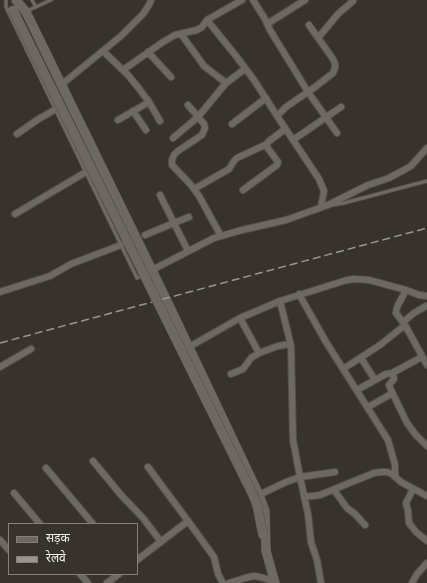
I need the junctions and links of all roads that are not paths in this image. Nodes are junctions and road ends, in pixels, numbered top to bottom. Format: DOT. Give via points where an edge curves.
graph roads {
  1 [pos="6,0"];
  2 [pos="10,0"];
  3 [pos="16,0"];
  4 [pos="32,0"];
  5 [pos="51,0"];
  6 [pos="151,0"];
  7 [pos="242,0"];
  8 [pos="253,0"];
  9 [pos="305,0"];
  10 [pos="353,1"];
  11 [pos="36,7"];
  12 [pos="26,12"];
  13 [pos="207,20"];
  14 [pos="267,24"];
  15 [pos="309,25"];
  16 [pos="181,34"];
  17 [pos="318,38"];
  18 [pos="103,51"];
  19 [pos="148,52"];
  20 [pos="245,69"];
  21 [pos="123,70"];
  22 [pos="170,77"];
  23 [pos="226,83"];
  24 [pos="61,85"];
  25 [pos="308,92"];
  26 [pos="266,98"];
  27 [pos="149,102"];
  28 [pos="188,105"];
  29 [pos="341,108"];
  30 [pos="56,110"];
  31 [pos="133,111"];
  32 [pos="277,116"];
  33 [pos="198,117"];
  34 [pos="326,118"];
  35 [pos="118,120"];
  36 [pos="160,120"];
  37 [pos="232,124"];
  38 [pos="285,129"];
  39 [pos="146,130"];
  40 [pos="337,133"];
  41 [pos="17,134"];
  42 [pos="173,138"];
  43 [pos="293,140"];
  44 [pos="267,144"];
  45 [pos="427,148"];
  46 [pos="86,172"];
  47 [pos="427,181"];
  48 [pos="194,189"];
  49 [pos="243,190"];
  50 [pos="160,195"];
  51 [pos="323,206"];
  52 [pos="15,214"];
  53 [pos="189,217"];
  54 [pos="174,223"];
  55 [pos="145,235"];
  56 [pos="221,236"];
  57 [pos="121,245"];
  58 [pos="188,251"];
  59 [pos="152,270"];
  60 [pos="406,290"];
  61 [pos="0,292"];
  62 [pos="299,294"];
  63 [pos="427,296"];
  64 [pos="280,301"];
  65 [pos="426,306"];
  66 [pos="240,318"];
  67 [pos="404,324"];
  68 [pos="290,344"];
  69 [pos="189,347"];
  70 [pos="31,349"];
  71 [pos="259,354"];
  72 [pos="422,357"];
  73 [pos="361,358"];
  74 [pos="427,365"];
  75 [pos="0,367"];
  76 [pos="344,369"];
  77 [pos="393,373"];
  78 [pos="230,374"];
  79 [pos="375,380"];
  80 [pos="357,390"];
  81 [pos="392,392"];
  82 [pos="368,408"];
  83 [pos="427,446"];
  84 [pos="93,461"];
  85 [pos="148,467"];
  86 [pos="46,468"];
  87 [pos="335,472"];
  88 [pos="300,477"];
  89 [pos="395,477"];
  90 [pos="413,489"];
  91 [pos="334,490"];
  92 [pos="14,493"];
  93 [pos="259,494"];
  94 [pos="427,496"];
  95 [pos="304,497"];
  96 [pos="188,521"];
  97 [pos="39,523"];
  98 [pos="92,523"];
  99 [pos="365,525"];
  100 [pos="0,540"];
  101 [pos="427,541"];
  102 [pos="161,542"];
  103 [pos="8,549"];
  104 [pos="266,551"];
  105 [pos="138,559"];
  106 [pos="427,563"];
  107 [pos="81,575"];
  108 [pos="118,575"];
  109 [pos="275,582"];
  110 [pos="88,583"];
  111 [pos="107,583"];
  112 [pos="223,583"];
  113 [pos="230,583"];
  114 [pos="321,583"];
  115 [pos="412,583"];
  1 -- 30 [label="lane" via="6,7"];
  2 -- 104 [label="street, bridge" via="253,495"];
  3 -- 12 [label="street"];
  4 -- 11 [label="lane"];
  5 -- 11 [label="lane"];
  6 -- 18 [label="street" via="143,14"];
  7 -- 13 [label="street"];
  8 -- 14 [label="street"];
  9 -- 14 [label="street"];
  10 -- 17 [label="street"];
  11 -- 12 [label="lane"];
  12 -- 24 [label="street"];
  13 -- 16 [label="street" via="197,30"];
  13 -- 20 [label="street"];
  14 -- 25 [label="street"];
  15 -- 17 [label="street"];
  16 -- 19 [label="street" via="170,37"];
  16 -- 23 [label="street" via="204,66"];
  17 -- 25 [label="street" via="333,60 335,68 333,73"];
  18 -- 21 [label="street"];
  18 -- 24 [label="street"];
  19 -- 21 [label="street"];
  19 -- 22 [label="street"];
  20 -- 23 [label="street"];
  20 -- 26 [label="street"];
  21 -- 27 [label="street"];
  23 -- 33 [label="street"];
  24 -- 59 [label="street"];
  25 -- 32 [label="street"];
  25 -- 34 [label="street"];
  26 -- 32 [label="street"];
  26 -- 37 [label="street"];
  27 -- 31 [label="street"];
  27 -- 36 [label="street"];
  28 -- 33 [label="street"];
  29 -- 34 [label="street"];
  30 -- 41 [label="street"];
  30 -- 46 [label="lane"];
  31 -- 35 [label="street"];
  31 -- 39 [label="street"];
  32 -- 38 [label="street"];
  33 -- 42 [label="street"];
  33 -- 48 [label="street" via="205,128 202,135 178,151 172,160 172,165"];
  34 -- 40 [label="street"];
  34 -- 43 [label="street"];
  38 -- 43 [label="street"];
  38 -- 44 [label="street"];
  43 -- 51 [label="street" via="323,186"];
  44 -- 48 [label="street" via="237,158 229,169"];
  44 -- 49 [label="street" via="278,162 277,165"];
  45 -- 51 [label="street" via="404,170"];
  46 -- 52 [label="street"];
  46 -- 57 [label="lane"];
  47 -- 51 [label="lane"];
  48 -- 56 [label="street"];
  50 -- 54 [label="street"];
  51 -- 56 [label="street" via="286,220"];
  53 -- 54 [label="street"];
  54 -- 55 [label="street"];
  54 -- 58 [label="street"];
  56 -- 58 [label="street"];
  57 -- 59 [label="lane" via="137,278"];
  57 -- 61 [label="street" via="71,264 50,276"];
  58 -- 59 [label="street"];
  59 -- 69 [label="street"];
  60 -- 62 [label="street" via="354,278"];
  60 -- 63 [label="street"];
  60 -- 67 [label="street" via="396,310"];
  62 -- 64 [label="street"];
  62 -- 76 [label="street"];
  64 -- 66 [label="street"];
  64 -- 68 [label="street"];
  65 -- 67 [label="street" via="414,313"];
  66 -- 69 [label="street"];
  66 -- 71 [label="street"];
  67 -- 72 [label="street"];
  67 -- 73 [label="street"];
  68 -- 71 [label="street"];
  68 -- 88 [label="street" via="294,440"];
  69 -- 93 [label="street"];
  70 -- 75 [label="street"];
  71 -- 78 [label="street" via="250,359 243,369"];
  72 -- 74 [label="street"];
  72 -- 77 [label="street"];
  73 -- 76 [label="street"];
  73 -- 79 [label="street"];
  76 -- 80 [label="street"];
  77 -- 79 [label="street"];
  77 -- 81 [label="street" via="394,379 389,385"];
  79 -- 80 [label="street"];
  80 -- 82 [label="street"];
  81 -- 82 [label="street"];
  81 -- 83 [label="street" via="407,423"];
  82 -- 89 [label="street" via="388,440 395,465"];
  84 -- 102 [label="street"];
  85 -- 96 [label="street"];
  86 -- 98 [label="street"];
  87 -- 88 [label="street"];
  88 -- 93 [label="street"];
  88 -- 95 [label="street"];
  89 -- 90 [label="street"];
  89 -- 91 [label="street" via="387,472 374,473"];
  90 -- 94 [label="street"];
  90 -- 101 [label="street" via="406,503 409,523"];
  91 -- 95 [label="street"];
  91 -- 99 [label="street" via="347,508"];
  92 -- 97 [label="street"];
  93 -- 104 [label="street" via="265,511"];
  95 -- 114 [label="street"];
  96 -- 102 [label="street"];
  96 -- 112 [label="street" via="214,557"];
  100 -- 103 [label="street"];
  102 -- 105 [label="street"];
  104 -- 109 [label="street"];
  106 -- 115 [label="street"];
  107 -- 110 [label="street"];
  108 -- 111 [label="street"];
  109 -- 113 [label="street" via="254,576"];
}
